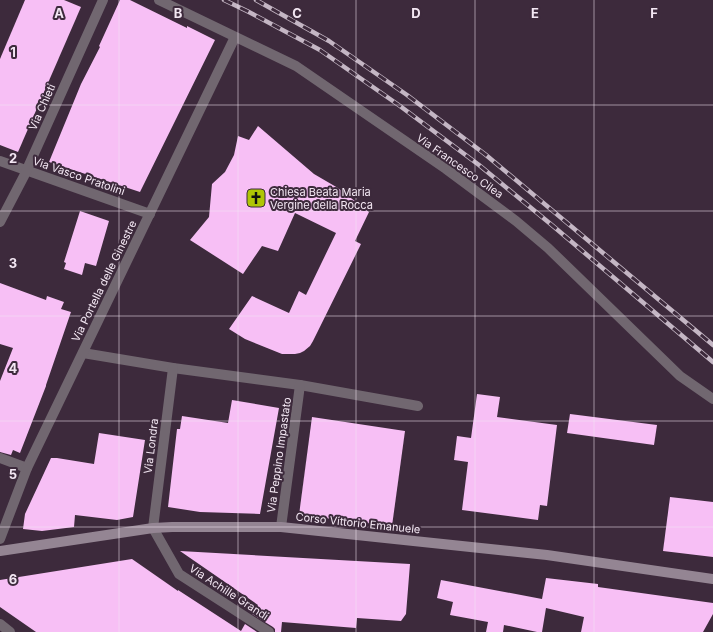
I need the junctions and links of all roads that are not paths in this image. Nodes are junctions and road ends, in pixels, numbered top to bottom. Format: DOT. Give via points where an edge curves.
graph roads {
  1 [pos="103,0"];
  2 [pos="159,0"];
  3 [pos="235,37"];
  4 [pos="0,161"];
  5 [pos="26,171"];
  6 [pos="150,214"];
  7 [pos="0,222"];
  8 [pos="83,353"];
  9 [pos="174,368"];
  10 [pos="300,385"];
  11 [pos="713,399"];
  12 [pos="418,406"];
  13 [pos="0,458"];
  14 [pos="27,468"];
  15 [pos="281,527"];
  16 [pos="153,528"];
  17 [pos="0,539"];
  18 [pos="0,551"];
  19 [pos="713,578"];
  20 [pos="0,624"];
  21 [pos="10,632"];
  22 [pos="269,632"];
  1 -- 5 [label="street, Via Chieti"];
  2 -- 3 [label="street, Via Francesco Cilea"];
  3 -- 6 [label="street, Via Portella delle Ginestre"];
  3 -- 11 [label="street, Via Francesco Cilea" via="296,66 446,169 516,221 548,248 680,376"];
  4 -- 5 [label="street, Via Vasco Pratolini"];
  5 -- 6 [label="street, Via Vasco Pratolini"];
  5 -- 7 [label="street, Via Chieti"];
  6 -- 8 [label="street, Via Portella delle Ginestre"];
  8 -- 9 [label="street"];
  8 -- 14 [label="street, Via Portella delle Ginestre"];
  9 -- 10 [label="street"];
  9 -- 16 [label="street, Via Londra"];
  10 -- 12 [label="street"];
  10 -- 15 [label="street, Via Peppino Impastato"];
  13 -- 14 [label="street"];
  14 -- 17 [label="street, Via Portella delle Ginestre"];
  15 -- 16 [label="main road, Corso Vittorio Emanuele"];
  15 -- 19 [label="main road, Corso Vittorio Emanuele" via="547,555"];
  16 -- 18 [label="main road, Corso Vittorio Emanuele"];
  16 -- 22 [label="street, Via Achille Grandi" via="179,574"];
  20 -- 21 [label="street"];
}
